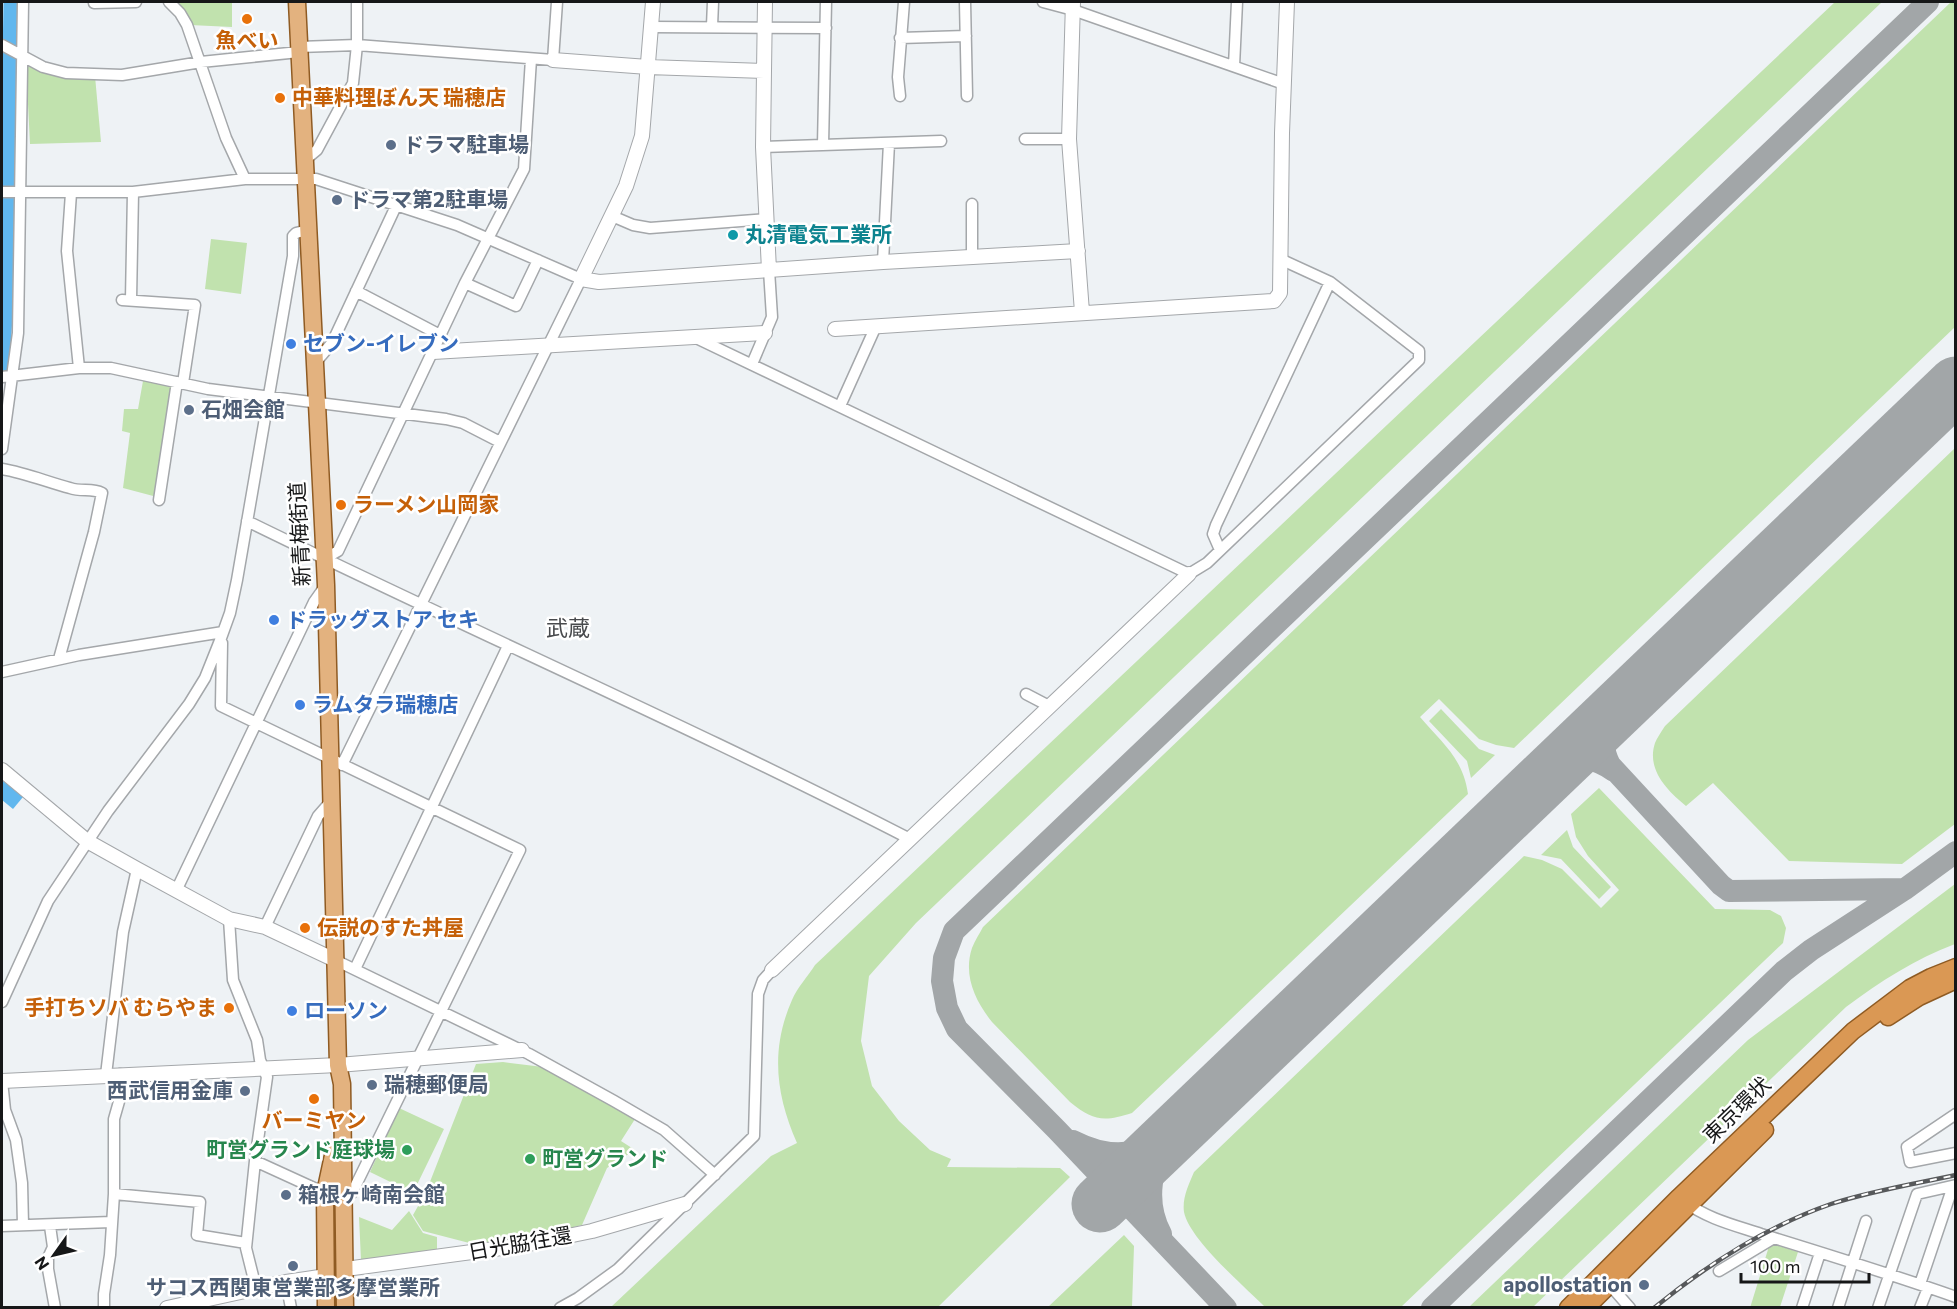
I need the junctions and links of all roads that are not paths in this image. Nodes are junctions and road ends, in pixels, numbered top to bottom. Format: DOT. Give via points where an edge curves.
graph roads {
  1 [pos="23,2"];
  2 [pos="136,2"];
  3 [pos="169,2"];
  4 [pos="297,2"];
  5 [pos="357,2"];
  6 [pos="557,2"];
  7 [pos="653,2"];
  8 [pos="713,2"];
  9 [pos="765,2"];
  10 [pos="826,2"];
  11 [pos="904,2"];
  12 [pos="965,2"];
  13 [pos="1043,2"];
  14 [pos="1237,2"];
  15 [pos="1287,2"];
  16 [pos="94,3"];
  17 [pos="1073,6"];
  18 [pos="712,26"];
  19 [pos="765,26"];
  20 [pos="651,27"];
  21 [pos="826,28"];
  22 [pos="966,36"];
  23 [pos="900,38"];
  24 [pos="2,45"];
  25 [pos="357,45"];
  26 [pos="299,50"];
  27 [pos="21,57"];
  28 [pos="531,59"];
  29 [pos="553,60"];
  30 [pos="201,62"];
  31 [pos="1234,66"];
  32 [pos="648,67"];
  33 [pos="764,71"];
  34 [pos="1284,84"];
  35 [pos="900,96"];
  36 [pos="967,96"];
  37 [pos="1025,139"];
  38 [pos="1069,139"];
  39 [pos="941,141"];
  40 [pos="889,143"];
  41 [pos="823,145"];
  42 [pos="763,147"];
  43 [pos="305,160"];
  44 [pos="305,178"];
  45 [pos="244,179"];
  46 [pos="2,192"];
  47 [pos="18,192"];
  48 [pos="133,192"];
  49 [pos="71,193"];
  50 [pos="972,204"];
  51 [pos="396,206"];
  52 [pos="612,216"];
  53 [pos="767,219"];
  54 [pos="308,230"];
  55 [pos="487,238"];
  56 [pos="1078,251"];
  57 [pos="972,257"];
  58 [pos="1280,259"];
  59 [pos="538,260"];
  60 [pos="883,262"];
  61 [pos="770,270"];
  62 [pos="581,279"];
  63 [pos="1330,282"];
  64 [pos="465,284"];
  65 [pos="356,291"];
  66 [pos="1082,312"];
  67 [pos="876,326"];
  68 [pos="835,329"];
  69 [pos="765,333"];
  70 [pos="440,335"];
  71 [pos="694,337"];
  72 [pos="549,346"];
  73 [pos="433,352"];
  74 [pos="315,363"];
  75 [pos="752,364"];
  76 [pos="79,368"];
  77 [pos="8,377"];
  78 [pos="180,383"];
  79 [pos="268,396"];
  80 [pos="317,403"];
  81 [pos="840,406"];
  82 [pos="405,412"];
  83 [pos="500,442"];
  84 [pos="2,449"];
  85 [pos="2,469"];
  86 [pos="159,500"];
  87 [pos="247,521"];
  88 [pos="1219,548"];
  89 [pos="324,559"];
  90 [pos="1189,574"];
  91 [pos="326,585"];
  92 [pos="422,604"];
  93 [pos="222,635"];
  94 [pos="508,646"];
  95 [pos="59,659"];
  96 [pos="2,672"];
  97 [pos="1026,694"];
  98 [pos="1049,706"];
  99 [pos="257,723"];
  100 [pos="337,762"];
  101 [pos="2,770"];
  102 [pos="332,800"];
  103 [pos="431,809"];
  104 [pos="910,838"];
  105 [pos="87,841"];
  106 [pos="137,869"];
  107 [pos="176,891"];
  108 [pos="228,919"];
  109 [pos="266,927"];
  110 [pos="335,960"];
  111 [pos="1956,967"];
  112 [pos="355,969"];
  113 [pos="772,970"];
  114 [pos="1956,980"];
  115 [pos="2,1002"];
  116 [pos="442,1010"];
  117 [pos="522,1050"];
  118 [pos="419,1058"];
  119 [pos="338,1065"];
  120 [pos="264,1068"];
  121 [pos="120,1074"];
  122 [pos="106,1076"];
  123 [pos="2,1081"];
  124 [pos="1956,1114"];
  125 [pos="338,1149"];
  126 [pos="1956,1153"];
  127 [pos="255,1161"];
  128 [pos="715,1175"];
  129 [pos="1954,1186"];
  130 [pos="325,1193"];
  131 [pos="352,1193"];
  132 [pos="114,1194"];
  133 [pos="1684,1201"];
  134 [pos="685,1204"];
  135 [pos="1866,1221"];
  136 [pos="111,1222"];
  137 [pos="22,1225"];
  138 [pos="2,1226"];
  139 [pos="50,1226"];
  140 [pos="1774,1238"];
  141 [pos="246,1243"];
  142 [pos="1820,1253"];
  143 [pos="1853,1262"];
  144 [pos="353,1268"];
  145 [pos="1719,1271"];
  146 [pos="1891,1274"];
  147 [pos="326,1276"];
  148 [pos="286,1282"];
  149 [pos="1609,1284"];
  150 [pos="1924,1286"];
  151 [pos="256,1288"];
  152 [pos="1954,1292"];
  153 [pos="55,1308"];
  154 [pos="104,1308"];
  155 [pos="167,1308"];
  156 [pos="291,1308"];
  157 [pos="326,1308"];
  158 [pos="336,1308"];
  159 [pos="345,1308"];
  160 [pos="354,1308"];
  161 [pos="560,1308"];
  162 [pos="1568,1308"];
  163 [pos="1586,1308"];
  164 [pos="1630,1308"];
  165 [pos="1802,1308"];
  166 [pos="1838,1308"];
  167 [pos="1878,1308"];
  168 [pos="1920,1308"];
  1 -- 27 [label="street"];
  2 -- 16 [label="street"];
  3 -- 30 [label="street" via="187,25"];
  4 -- 26 [label="main road, 新青梅街道"];
  5 -- 25 [label="street"];
  6 -- 29 [label="street"];
  7 -- 20 [label="street"];
  8 -- 18 [label="street"];
  9 -- 19 [label="street"];
  10 -- 21 [label="street"];
  11 -- 23 [label="street"];
  12 -- 22 [label="street"];
  13 -- 17 [label="street"];
  14 -- 31 [label="street"];
  15 -- 34 [label="street"];
  17 -- 31 [label="street"];
  17 -- 38 [label="street"];
  18 -- 19 [label="street"];
  18 -- 20 [label="street"];
  19 -- 21 [label="street"];
  19 -- 33 [label="street"];
  20 -- 32 [label="street"];
  21 -- 41 [label="street"];
  22 -- 23 [label="street"];
  22 -- 36 [label="street"];
  23 -- 35 [label="street"];
  24 -- 27 [label="street"];
  25 -- 26 [label="street"];
  25 -- 28 [label="street"];
  25 -- 43 [label="street" via="349,93 317,150"];
  26 -- 30 [label="street"];
  26 -- 43 [label="main road, 新青梅街道"];
  27 -- 30 [label="street" via="66,73 141,72"];
  27 -- 47 [label="street"];
  28 -- 29 [label="street"];
  28 -- 55 [label="street" via="524,169"];
  29 -- 32 [label="street"];
  30 -- 45 [label="street"];
  31 -- 34 [label="street"];
  32 -- 33 [label="street"];
  32 -- 52 [label="street" via="642,136"];
  33 -- 42 [label="street"];
  34 -- 58 [label="street"];
  37 -- 38 [label="street"];
  38 -- 56 [label="street"];
  39 -- 40 [label="street"];
  40 -- 41 [label="street"];
  40 -- 60 [label="street"];
  41 -- 42 [label="street"];
  42 -- 53 [label="street"];
  43 -- 44 [label="main road, 新青梅街道"];
  44 -- 45 [label="street"];
  44 -- 51 [label="street" via="339,185"];
  44 -- 54 [label="main road, 新青梅街道"];
  45 -- 48 [label="street"];
  46 -- 47 [label="street"];
  47 -- 49 [label="street"];
  47 -- 77 [label="street" via="18,333"];
  48 -- 49 [label="street"];
  48 -- 78 [label="street" via="127,300 195,305"];
  49 -- 76 [label="street" via="67,251"];
  50 -- 57 [label="street"];
  51 -- 55 [label="street"];
  51 -- 65 [label="street"];
  52 -- 53 [label="street" via="650,228"];
  52 -- 62 [label="street"];
  53 -- 61 [label="street"];
  54 -- 74 [label="main road, 新青梅街道"];
  54 -- 79 [label="street" via="293,236 293,256"];
  55 -- 59 [label="street"];
  55 -- 64 [label="street"];
  56 -- 57 [label="street"];
  56 -- 66 [label="street"];
  57 -- 60 [label="street"];
  58 -- 63 [label="street"];
  58 -- 66 [label="street" via="1280,294 1274,301"];
  59 -- 62 [label="street"];
  59 -- 64 [label="street" via="516,306"];
  60 -- 61 [label="street"];
  61 -- 62 [label="street" via="599,282"];
  61 -- 69 [label="street" via="772,317"];
  62 -- 72 [label="street"];
  63 -- 88 [label="street" via="1216,525 1213,534"];
  63 -- 88 [label="street" via="1419,351 1419,360"];
  64 -- 70 [label="street"];
  65 -- 70 [label="street"];
  65 -- 74 [label="street" via="332,343"];
  66 -- 67 [label="street"];
  67 -- 68 [label="street"];
  67 -- 81 [label="street"];
  69 -- 71 [label="street"];
  69 -- 75 [label="street"];
  70 -- 73 [label="street"];
  71 -- 72 [label="street"];
  71 -- 75 [label="street"];
  72 -- 73 [label="street"];
  72 -- 83 [label="street"];
  73 -- 82 [label="street"];
  74 -- 80 [label="main road, 新青梅街道"];
  75 -- 81 [label="street"];
  76 -- 77 [label="street"];
  76 -- 78 [label="street" via="111,368"];
  77 -- 84 [label="street"];
  78 -- 79 [label="street"];
  78 -- 86 [label="street"];
  79 -- 80 [label="street"];
  79 -- 87 [label="street"];
  80 -- 82 [label="street"];
  80 -- 89 [label="main road, 新青梅街道"];
  81 -- 90 [label="street"];
  82 -- 83 [label="street" via="463,423"];
  82 -- 89 [label="street" via="338,550"];
  83 -- 92 [label="street"];
  85 -- 95 [label="street" via="72,489 102,493"];
  87 -- 89 [label="street"];
  87 -- 93 [label="street"];
  88 -- 90 [label="street"];
  89 -- 91 [label="main road, 新青梅街道"];
  89 -- 92 [label="street"];
  90 -- 98 [label="street"];
  91 -- 99 [label="street" via="314,602"];
  91 -- 100 [label="main road, 新青梅街道"];
  92 -- 94 [label="street"];
  92 -- 100 [label="street"];
  93 -- 95 [label="street"];
  93 -- 99 [label="street" via="221,706"];
  93 -- 105 [label="street" via="205,678 189,704"];
  94 -- 103 [label="street"];
  94 -- 104 [label="street"];
  95 -- 96 [label="street"];
  97 -- 98 [label="street"];
  98 -- 104 [label="street"];
  99 -- 100 [label="street"];
  99 -- 107 [label="street"];
  100 -- 102 [label="main road, 新青梅街道"];
  100 -- 103 [label="street"];
  101 -- 105 [label="street"];
  102 -- 109 [label="street" via="318,816"];
  102 -- 110 [label="main road, 新青梅街道"];
  103 -- 112 [label="street"];
  103 -- 116 [label="street" via="520,850"];
  104 -- 113 [label="street"];
  105 -- 106 [label="street"];
  105 -- 115 [label="street" via="48,900"];
  106 -- 107 [label="street"];
  106 -- 122 [label="street" via="123,932"];
  107 -- 108 [label="street"];
  108 -- 109 [label="street"];
  108 -- 120 [label="street" via="233,980"];
  109 -- 110 [label="street"];
  110 -- 112 [label="street"];
  110 -- 119 [label="main road, 新青梅街道"];
  111 -- 133 [label="highway, 東京環状" via="1910,988 1872,1015"];
  112 -- 116 [label="street"];
  113 -- 128 [label="street" via="758,994 754,1136"];
  114 -- 133 [label="highway, 東京環状" via="1901,1008 1865,1034"];
  116 -- 117 [label="street"];
  116 -- 118 [label="street"];
  117 -- 118 [label="street"];
  117 -- 128 [label="street" via="664,1130"];
  118 -- 119 [label="street"];
  118 -- 131 [label="street"];
  119 -- 120 [label="street"];
  119 -- 125 [label="main road, 新青梅街道" via="333,1085"];
  120 -- 121 [label="street"];
  120 -- 127 [label="street" via="267,1077"];
  121 -- 122 [label="street"];
  121 -- 132 [label="street" via="122,1092 114,1119"];
  122 -- 123 [label="street"];
  123 -- 137 [label="street" via="22,1183"];
  124 -- 126 [label="street" via="1907,1147 1910,1162"];
  125 -- 130 [label="main road"];
  125 -- 131 [label="main road" via="351,1173"];
  125 -- 158 [label="main road, 新青梅街道"];
  125 -- 159 [label="main road, 新青梅街道"];
  127 -- 130 [label="street"];
  127 -- 141 [label="street"];
  128 -- 134 [label="street"];
  129 -- 146 [label="street" via="1917,1194"];
  129 -- 150 [label="street"];
  130 -- 147 [label="main road"];
  131 -- 144 [label="main road"];
  132 -- 136 [label="street"];
  132 -- 141 [label="street" via="200,1202 197,1235"];
  133 -- 140 [label="street" via="1701,1213"];
  133 -- 149 [label="highway, 東京環状"];
  133 -- 162 [label="highway, 東京環状"];
  134 -- 144 [label="street, 日光脇往還" via="592,1231 524,1245"];
  134 -- 161 [label="street" via="618,1269"];
  135 -- 143 [label="street"];
  136 -- 139 [label="street"];
  136 -- 154 [label="street"];
  137 -- 138 [label="street"];
  137 -- 139 [label="street"];
  139 -- 153 [label="street" via="53,1247 48,1269"];
  140 -- 142 [label="street"];
  140 -- 145 [label="street"];
  141 -- 151 [label="street"];
  142 -- 143 [label="street"];
  142 -- 165 [label="street"];
  143 -- 146 [label="street"];
  143 -- 166 [label="street"];
  144 -- 160 [label="main road"];
  146 -- 150 [label="street"];
  146 -- 167 [label="street"];
  147 -- 148 [label="street"];
  147 -- 157 [label="main road"];
  148 -- 151 [label="street"];
  148 -- 156 [label="street"];
  149 -- 163 [label="highway, 東京環状"];
  149 -- 164 [label="street"];
  150 -- 152 [label="street"];
  150 -- 168 [label="street"];
  151 -- 155 [label="street"];
}
